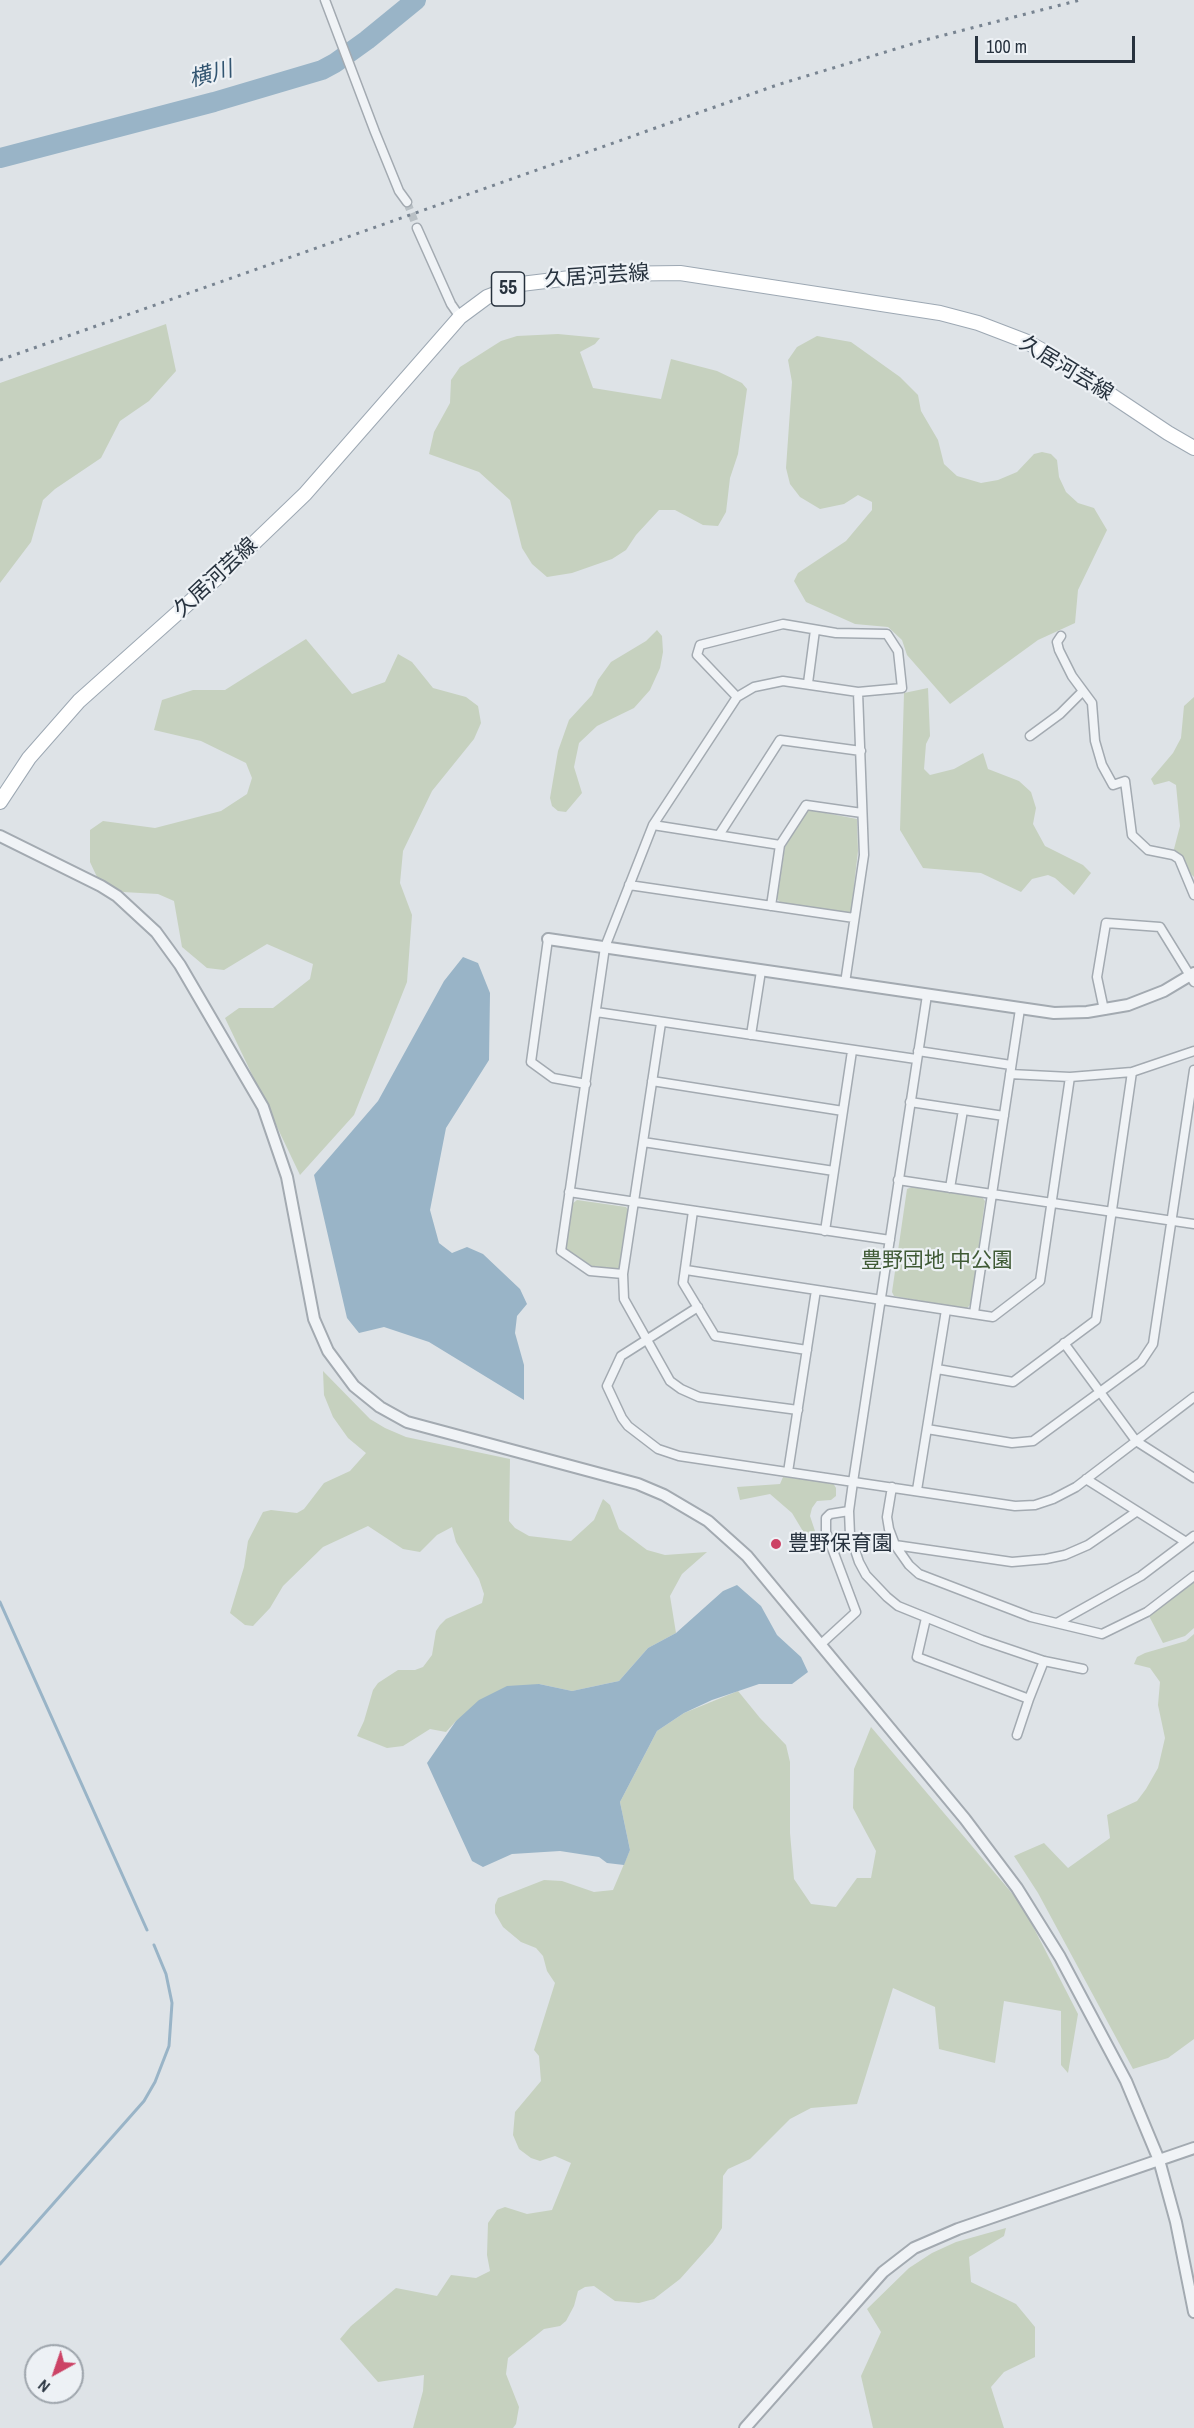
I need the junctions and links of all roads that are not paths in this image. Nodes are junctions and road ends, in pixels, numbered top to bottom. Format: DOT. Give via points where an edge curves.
graph roads {
  1 [pos="325,0"];
  2 [pos="407,202"];
  3 [pos="417,228"];
  4 [pos="460,316"];
  5 [pos="1194,448"];
  6 [pos="814,630"];
  7 [pos="1061,636"];
  8 [pos="808,683"];
  9 [pos="1083,691"];
  10 [pos="858,692"];
  11 [pos="737,697"];
  12 [pos="1030,736"];
  13 [pos="861,751"];
  14 [pos="0,802"];
  15 [pos="862,813"];
  16 [pos="653,825"];
  17 [pos="719,835"];
  18 [pos="0,836"];
  19 [pos="780,845"];
  20 [pos="629,885"];
  21 [pos="1194,895"];
  22 [pos="771,906"];
  23 [pos="854,918"];
  24 [pos="549,939"];
  25 [pos="605,947"];
  26 [pos="761,971"];
  27 [pos="1193,977"];
  28 [pos="845,983"];
  29 [pos="927,995"];
  30 [pos="1020,1009"];
  31 [pos="1104,1010"];
  32 [pos="596,1012"];
  33 [pos="662,1023"];
  34 [pos="751,1035"];
  35 [pos="852,1051"];
  36 [pos="1194,1051"];
  37 [pos="917,1055"];
  38 [pos="1011,1069"];
  39 [pos="1194,1070"];
  40 [pos="1132,1072"];
  41 [pos="1070,1077"];
  42 [pos="652,1081"];
  43 [pos="586,1084"];
  44 [pos="910,1102"];
  45 [pos="963,1110"];
  46 [pos="843,1111"];
  47 [pos="1191,1113"];
  48 [pos="1004,1116"];
  49 [pos="643,1142"];
  50 [pos="834,1171"];
  51 [pos="898,1180"];
  52 [pos="950,1188"];
  53 [pos="569,1192"];
  54 [pos="991,1194"];
  55 [pos="634,1202"];
  56 [pos="1051,1202"];
  57 [pos="693,1210"];
  58 [pos="1112,1211"];
  59 [pos="1172,1220"];
  60 [pos="1194,1224"];
  61 [pos="825,1231"];
  62 [pos="890,1240"];
  63 [pos="686,1270"];
  64 [pos="623,1274"];
  65 [pos="816,1290"];
  66 [pos="881,1300"];
  67 [pos="698,1307"];
  68 [pos="946,1310"];
  69 [pos="974,1313"];
  70 [pos="646,1339"];
  71 [pos="1064,1343"];
  72 [pos="807,1350"];
  73 [pos="937,1369"];
  74 [pos="1100,1392"];
  75 [pos="1193,1401"];
  76 [pos="798,1410"];
  77 [pos="927,1429"];
  78 [pos="1136,1441"];
  79 [pos="788,1472"];
  80 [pos="1194,1478"];
  81 [pos="1086,1479"];
  82 [pos="853,1482"];
  83 [pos="892,1486"];
  84 [pos="917,1491"];
  85 [pos="849,1511"];
  86 [pos="1136,1512"];
  87 [pos="1191,1541"];
  88 [pos="895,1545"];
  89 [pos="1194,1576"];
  90 [pos="926,1618"];
  91 [pos="1057,1623"];
  92 [pos="820,1644"];
  93 [pos="1044,1661"];
  94 [pos="1083,1669"];
  95 [pos="1029,1700"];
  96 [pos="1017,1735"];
  97 [pos="1194,2148"];
  98 [pos="1159,2160"];
  99 [pos="1194,2312"];
  100 [pos="745,2428"];
  1 -- 2 [label="street" via="375,132"];
  3 -- 4 [label="street"];
  4 -- 5 [label="main road, 久居河芸線 / 55" via="487,297 521,284 640,272 713,277 940,313 1025,341"];
  4 -- 14 [label="main road, 久居河芸線 / 55" via="305,494 230,567 72,708 29,758"];
  6 -- 8 [label="street"];
  6 -- 10 [label="street" via="887,634 898,651 902,688"];
  6 -- 11 [label="street" via="783,624 700,645 697,655"];
  7 -- 9 [label="street" via="1057,642 1059,650"];
  8 -- 10 [label="street"];
  8 -- 11 [label="street" via="770,682"];
  9 -- 12 [label="street"];
  9 -- 21 [label="street" via="1092,703 1102,765 1113,785 1125,781 1132,835 1148,850 1179,859"];
  10 -- 13 [label="street"];
  11 -- 16 [label="street"];
  13 -- 15 [label="street"];
  13 -- 17 [label="street" via="780,740"];
  15 -- 19 [label="street" via="806,805"];
  15 -- 23 [label="street" via="864,855"];
  16 -- 17 [label="street"];
  16 -- 20 [label="street"];
  17 -- 19 [label="street"];
  18 -- 92 [label="street" via="117,896 156,932 175,957 263,1107 286,1177 314,1319 328,1351 354,1386 407,1422 638,1484 695,1512 730,1538"];
  19 -- 22 [label="street"];
  20 -- 22 [label="street"];
  20 -- 25 [label="street"];
  22 -- 23 [label="street"];
  23 -- 28 [label="street"];
  24 -- 25 [label="street"];
  24 -- 43 [label="street" via="531,1062 553,1078"];
  25 -- 26 [label="street"];
  25 -- 32 [label="street"];
  26 -- 28 [label="street"];
  26 -- 34 [label="street"];
  27 -- 31 [label="street" via="1144,1000"];
  27 -- 31 [label="street" via="1160,927 1106,923 1097,977"];
  28 -- 29 [label="street"];
  29 -- 30 [label="street"];
  29 -- 37 [label="street"];
  30 -- 31 [label="street" via="1054,1013"];
  30 -- 38 [label="street"];
  32 -- 33 [label="street"];
  32 -- 43 [label="street"];
  33 -- 34 [label="street"];
  33 -- 42 [label="street"];
  34 -- 35 [label="street"];
  35 -- 37 [label="street"];
  35 -- 46 [label="street"];
  36 -- 40 [label="street"];
  37 -- 38 [label="street"];
  37 -- 44 [label="street"];
  38 -- 41 [label="street"];
  38 -- 48 [label="street"];
  39 -- 47 [label="street"];
  40 -- 41 [label="street"];
  40 -- 58 [label="street"];
  41 -- 56 [label="street"];
  42 -- 46 [label="street"];
  42 -- 49 [label="street"];
  43 -- 53 [label="street"];
  44 -- 45 [label="street"];
  44 -- 51 [label="street"];
  45 -- 48 [label="street"];
  45 -- 52 [label="street"];
  46 -- 50 [label="street"];
  47 -- 59 [label="street"];
  48 -- 54 [label="street"];
  49 -- 50 [label="street"];
  49 -- 55 [label="street"];
  50 -- 61 [label="street"];
  51 -- 52 [label="street"];
  51 -- 62 [label="street"];
  52 -- 54 [label="street"];
  53 -- 55 [label="street"];
  53 -- 64 [label="street" via="561,1251 590,1271"];
  54 -- 56 [label="street"];
  54 -- 69 [label="street"];
  55 -- 57 [label="street"];
  55 -- 64 [label="street"];
  56 -- 58 [label="street"];
  56 -- 69 [label="street" via="1040,1281 993,1317"];
  57 -- 61 [label="street"];
  57 -- 63 [label="street"];
  58 -- 59 [label="street"];
  58 -- 71 [label="street" via="1096,1320"];
  59 -- 60 [label="street"];
  59 -- 74 [label="street" via="1153,1344 1141,1362"];
  61 -- 62 [label="street"];
  62 -- 66 [label="street"];
  63 -- 65 [label="street"];
  63 -- 67 [label="street" via="683,1283"];
  64 -- 70 [label="street" via="624,1299"];
  65 -- 66 [label="street"];
  65 -- 72 [label="street"];
  66 -- 68 [label="street"];
  66 -- 82 [label="street"];
  67 -- 70 [label="street"];
  67 -- 72 [label="street" via="715,1336"];
  68 -- 69 [label="street"];
  68 -- 73 [label="street"];
  70 -- 76 [label="street" via="670,1381 690,1394"];
  70 -- 79 [label="street" via="621,1356 607,1386 628,1426 669,1453"];
  71 -- 73 [label="street" via="1012,1382"];
  71 -- 74 [label="street"];
  72 -- 76 [label="street"];
  73 -- 77 [label="street"];
  74 -- 77 [label="street" via="1033,1441 1023,1444"];
  74 -- 78 [label="street"];
  75 -- 78 [label="street"];
  76 -- 79 [label="street"];
  77 -- 84 [label="street"];
  78 -- 80 [label="street"];
  78 -- 81 [label="street"];
  79 -- 82 [label="street"];
  81 -- 84 [label="street" via="1035,1505 1015,1506"];
  81 -- 86 [label="street"];
  82 -- 83 [label="street"];
  82 -- 85 [label="street"];
  83 -- 84 [label="street"];
  83 -- 88 [label="street" via="887,1517"];
  85 -- 90 [label="street" via="850,1535 866,1575 898,1606"];
  85 -- 92 [label="street" via="830,1514 826,1518 826,1532 856,1612"];
  86 -- 87 [label="street"];
  86 -- 88 [label="street" via="1088,1545 1046,1559 1012,1562"];
  87 -- 91 [label="street" via="1141,1576"];
  88 -- 91 [label="street" via="919,1574 1030,1617"];
  89 -- 91 [label="street" via="1147,1612 1102,1634"];
  90 -- 93 [label="street"];
  90 -- 95 [label="street" via="917,1657"];
  92 -- 98 [label="street" via="965,1819 1026,1901 1079,1989 1126,2081"];
  93 -- 94 [label="street"];
  93 -- 95 [label="street"];
  95 -- 96 [label="street"];
  97 -- 98 [label="street"];
  98 -- 99 [label="street"];
  98 -- 100 [label="street" via="937,2237 907,2253 883,2272"];
}
